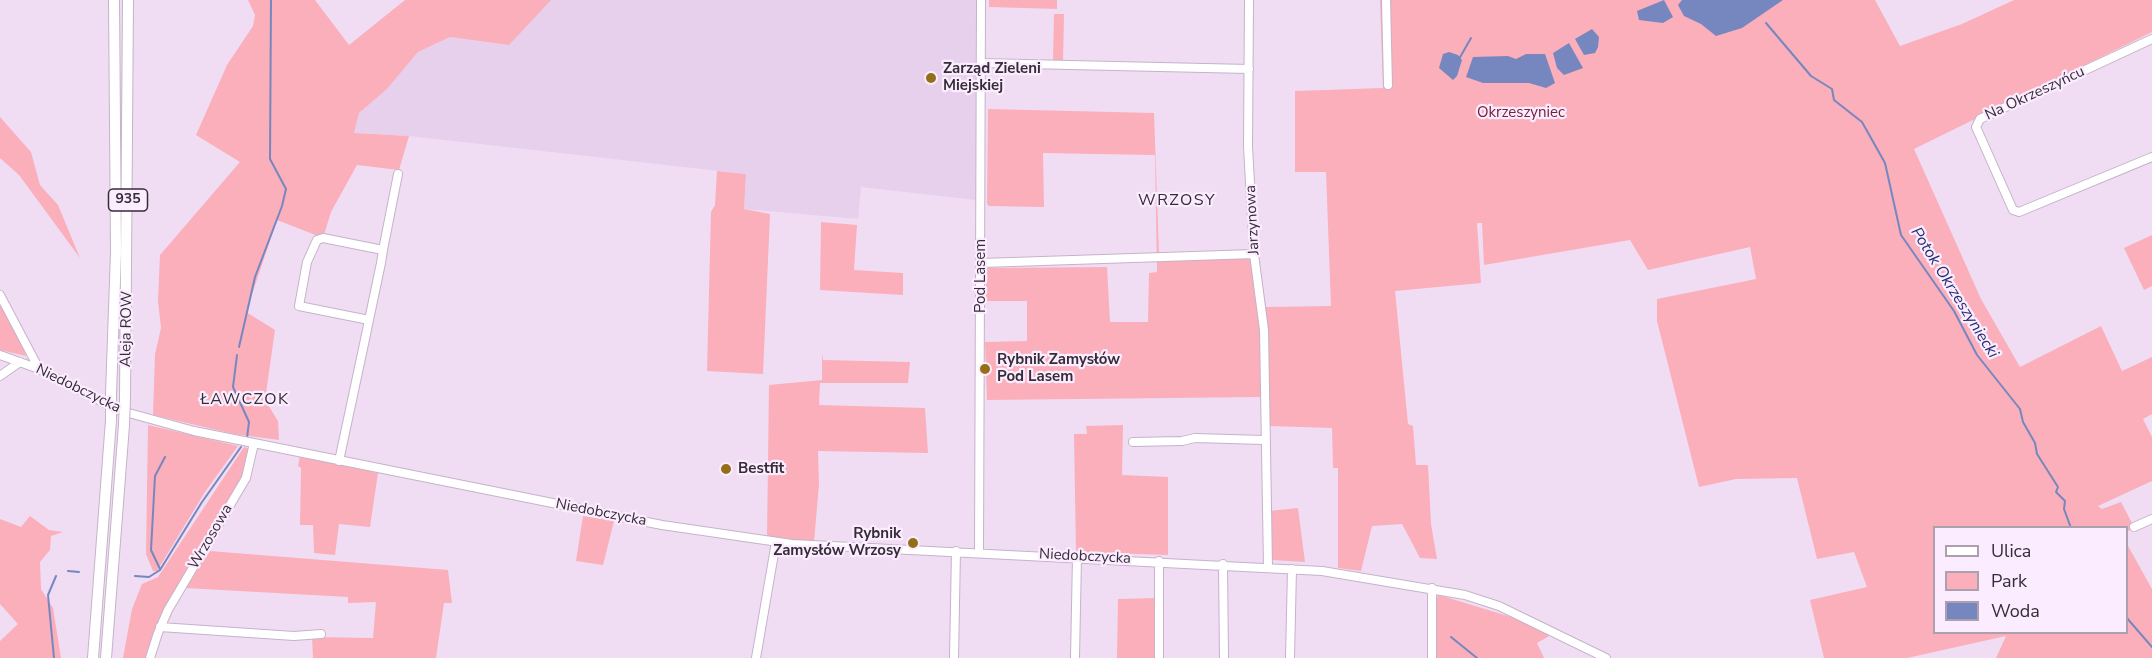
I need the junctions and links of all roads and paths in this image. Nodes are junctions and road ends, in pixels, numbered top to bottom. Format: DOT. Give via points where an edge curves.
graph roads {
  1 [pos="114,0"];
  2 [pos="128,0"];
  3 [pos="981,0"];
  4 [pos="1249,0"];
  5 [pos="1386,0"];
  6 [pos="2152,39"];
  7 [pos="981,63"];
  8 [pos="1249,69"];
  9 [pos="1388,85"];
  10 [pos="2152,157"];
  11 [pos="398,174"];
  12 [pos="383,250"];
  13 [pos="1254,254"];
  14 [pos="982,263"];
  15 [pos="0,295"];
  16 [pos="369,320"];
  17 [pos="0,355"];
  18 [pos="20,362"];
  19 [pos="39,369"];
  20 [pos="0,376"];
  21 [pos="1264,440"];
  22 [pos="1133,442"];
  23 [pos="254,443"];
  24 [pos="339,461"];
  25 [pos="2152,519"];
  26 [pos="2134,527"];
  27 [pos="776,542"];
  28 [pos="956,551"];
  29 [pos="979,553"];
  30 [pos="1077,557"];
  31 [pos="1160,561"];
  32 [pos="1223,564"];
  33 [pos="1268,567"];
  34 [pos="1292,569"];
  35 [pos="1432,588"];
  36 [pos="160,627"];
  37 [pos="321,634"];
  38 [pos="93,658"];
  39 [pos="106,658"];
  40 [pos="150,658"];
  41 [pos="756,658"];
  42 [pos="954,658"];
  43 [pos="1075,658"];
  44 [pos="1159,658"];
  45 [pos="1224,658"];
  46 [pos="1290,658"];
  47 [pos="1432,658"];
  48 [pos="1606,658"];
  1 -- 38 [label="main road, Aleja ROW / 935, bridge" via="116,252 111,420"];
  2 -- 39 [label="main road, Aleja ROW / 935, bridge" via="125,399"];
  3 -- 7 [label="street, Pod Lasem"];
  4 -- 8 [label="street, Jarzynowa"];
  5 -- 9 [label="street"];
  6 -- 10 [label="street, Na Okrzeszyńcu" via="1980,119 1976,127 2013,210 2019,212"];
  7 -- 8 [label="street"];
  7 -- 14 [label="street, Pod Lasem"];
  8 -- 13 [label="street, Jarzynowa" via="1248,147"];
  11 -- 12 [label="street"];
  12 -- 16 [label="street"];
  12 -- 16 [label="street" via="320,239 306,268 299,306"];
  13 -- 14 [label="street"];
  13 -- 21 [label="street, Jarzynowa" via="1264,330"];
  14 -- 29 [label="street, Pod Lasem"];
  15 -- 19 [label="street"];
  16 -- 24 [label="street"];
  17 -- 18 [label="street, Niedobczycka"];
  18 -- 19 [label="street, Niedobczycka"];
  18 -- 20 [label="street"];
  19 -- 23 [label="street, Niedobczycka" via="118,410"];
  21 -- 22 [label="street" via="1195,438"];
  21 -- 33 [label="street, Jarzynowa"];
  23 -- 24 [label="street, Niedobczycka"];
  23 -- 36 [label="street, Wrzosowa" via="242,486"];
  24 -- 27 [label="street, Niedobczycka" via="662,525"];
  25 -- 26 [label="street"];
  27 -- 28 [label="street, Niedobczycka"];
  27 -- 41 [label="street"];
  28 -- 29 [label="street, Niedobczycka"];
  28 -- 42 [label="street"];
  29 -- 30 [label="street, Niedobczycka"];
  30 -- 31 [label="street, Niedobczycka"];
  30 -- 43 [label="street"];
  31 -- 32 [label="street, Niedobczycka"];
  31 -- 44 [label="street"];
  32 -- 33 [label="street, Niedobczycka"];
  32 -- 45 [label="street"];
  33 -- 34 [label="street, Niedobczycka"];
  34 -- 35 [label="street, Niedobczycka"];
  34 -- 46 [label="street"];
  35 -- 47 [label="street"];
  35 -- 48 [label="street, Niedobczycka" via="1499,606"];
  36 -- 37 [label="street" via="294,636"];
  36 -- 40 [label="street, Wrzosowa"];
}
